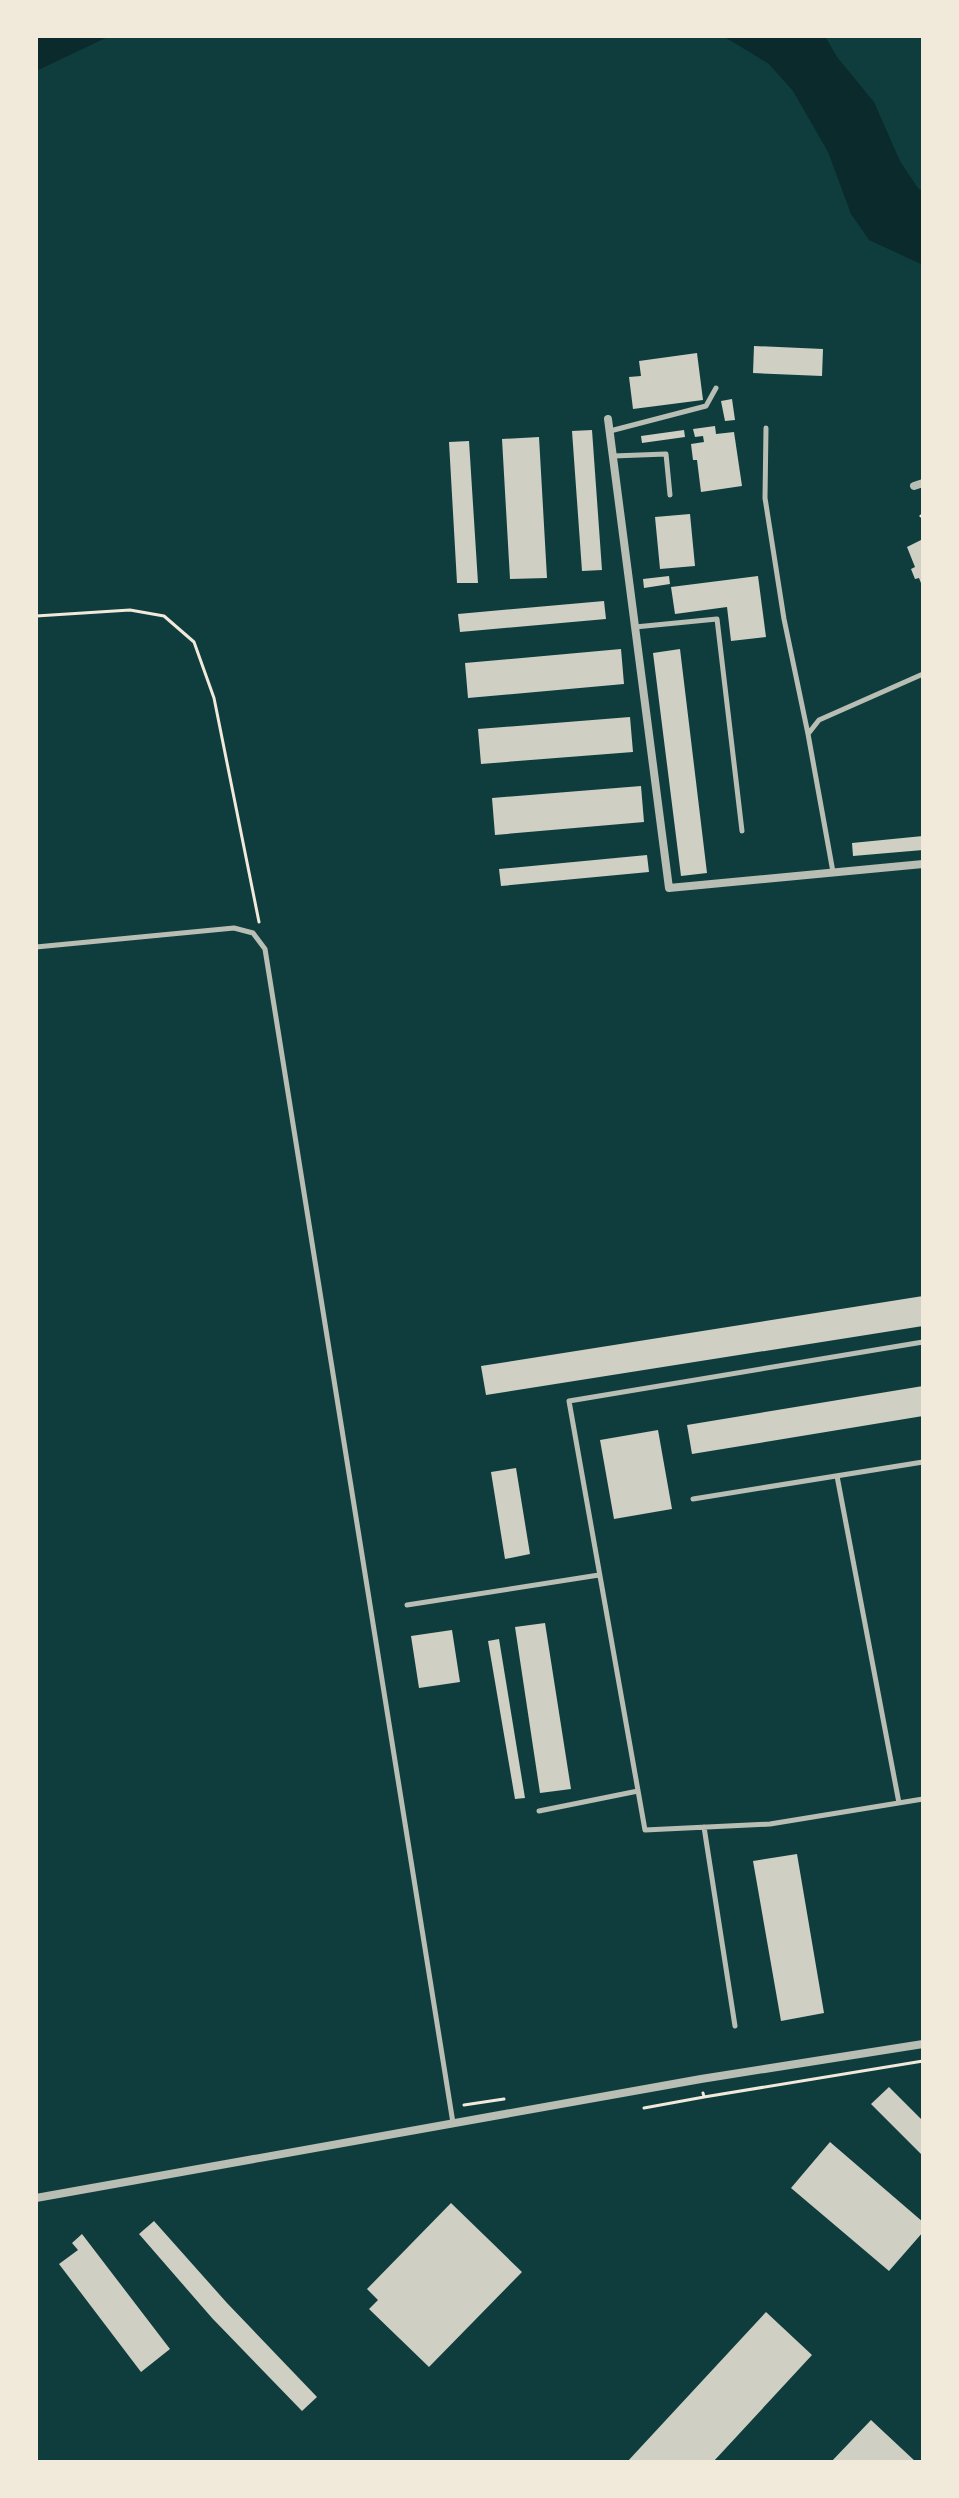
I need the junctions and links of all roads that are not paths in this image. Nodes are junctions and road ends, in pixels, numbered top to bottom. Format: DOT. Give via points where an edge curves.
graph roads {
  1 [pos="716,388"];
  2 [pos="608,419"];
  3 [pos="766,428"];
  4 [pos="610,431"];
  5 [pos="613,456"];
  6 [pos="670,495"];
  7 [pos="635,627"];
  8 [pos="923,674"];
  9 [pos="808,734"];
  10 [pos="742,831"];
  11 [pos="923,864"];
  12 [pos="833,872"];
  13 [pos="36,947"];
  14 [pos="923,1342"];
  15 [pos="923,1462"];
  16 [pos="837,1476"];
  17 [pos="693,1499"];
  18 [pos="600,1575"];
  19 [pos="407,1605"];
  20 [pos="638,1791"];
  21 [pos="923,1799"];
  22 [pos="899,1803"];
  23 [pos="539,1811"];
  24 [pos="704,1827"];
  25 [pos="735,2026"];
  26 [pos="923,2044"];
  27 [pos="453,2124"];
  28 [pos="36,2198"];
  1 -- 4 [label="lane" via="706,406"];
  2 -- 4 [label="street"];
  3 -- 9 [label="lane" via="765,498"];
  4 -- 5 [label="street"];
  5 -- 6 [label="lane" via="666,454"];
  5 -- 7 [label="street"];
  7 -- 10 [label="lane" via="717,619"];
  7 -- 12 [label="street" via="669,888"];
  8 -- 9 [label="lane" via="819,720"];
  9 -- 12 [label="lane"];
  11 -- 12 [label="street"];
  13 -- 27 [label="lane" via="234,928 253,933 265,949"];
  14 -- 18 [label="lane" via="569,1401"];
  15 -- 16 [label="lane"];
  16 -- 17 [label="lane"];
  16 -- 22 [label="lane"];
  18 -- 19 [label="lane"];
  18 -- 20 [label="lane"];
  20 -- 23 [label="lane"];
  20 -- 24 [label="lane" via="645,1830"];
  21 -- 22 [label="lane"];
  22 -- 24 [label="lane" via="770,1824"];
  24 -- 25 [label="lane"];
  26 -- 27 [label="street"];
  27 -- 28 [label="street"];
}
